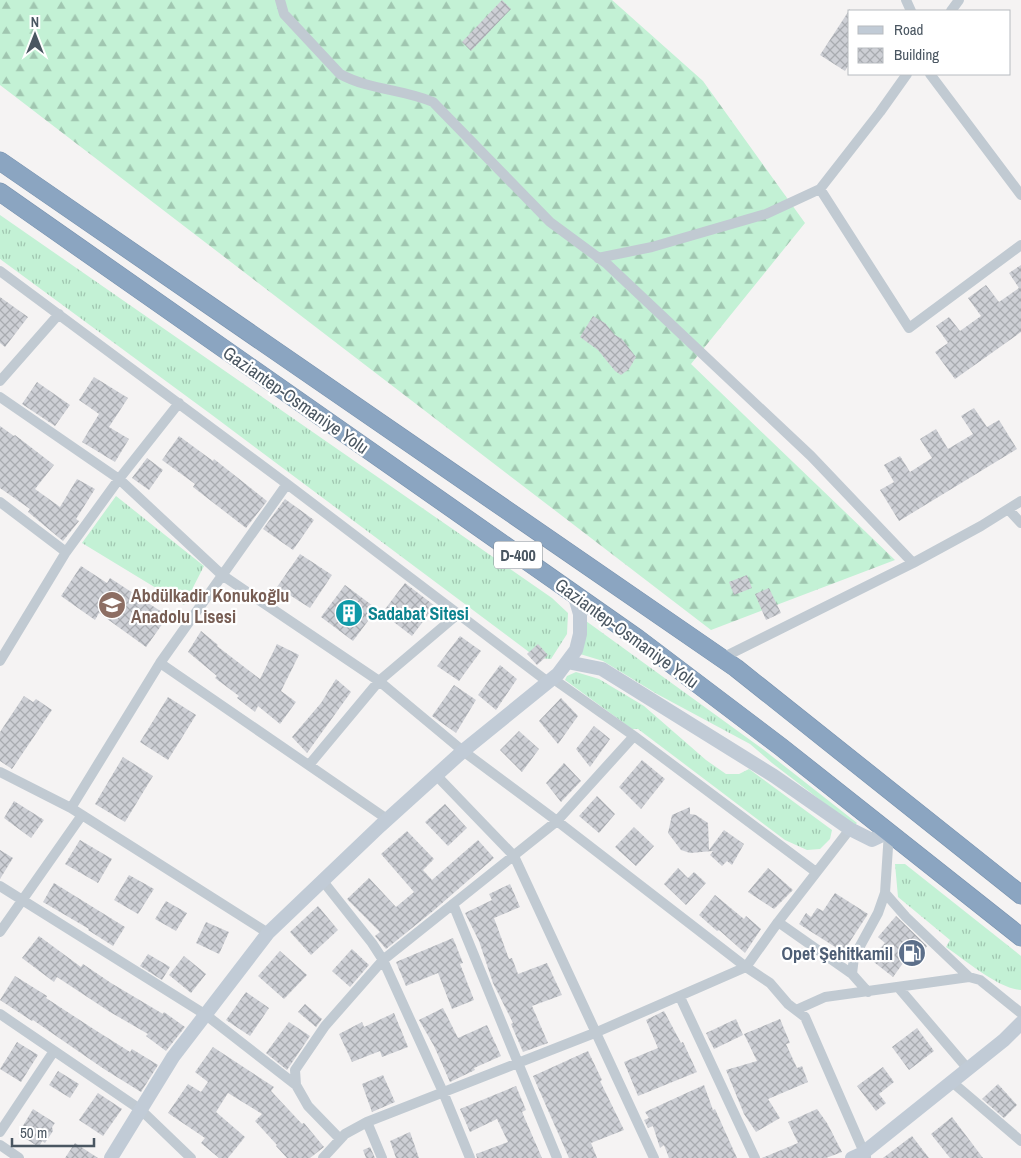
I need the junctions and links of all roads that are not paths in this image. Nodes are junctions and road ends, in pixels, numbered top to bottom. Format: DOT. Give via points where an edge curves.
graph roads {
  1 [pos="280,0"];
  2 [pos="960,0"];
  3 [pos="952,10"];
  4 [pos="906,75"];
  5 [pos="931,75"];
  6 [pos="0,161"];
  7 [pos="820,189"];
  8 [pos="0,192"];
  9 [pos="1021,195"];
  10 [pos="1021,245"];
  11 [pos="598,258"];
  12 [pos="0,270"];
  13 [pos="59,314"];
  14 [pos="0,381"];
  15 [pos="0,397"];
  16 [pos="179,403"];
  17 [pos="119,480"];
  18 [pos="287,484"];
  19 [pos="1021,501"];
  20 [pos="0,502"];
  21 [pos="1009,510"];
  22 [pos="1021,523"];
  23 [pos="66,552"];
  24 [pos="913,563"];
  25 [pos="222,575"];
  26 [pos="574,594"];
  27 [pos="458,614"];
  28 [pos="722,658"];
  29 [pos="0,661"];
  30 [pos="567,662"];
  31 [pos="160,663"];
  32 [pos="550,680"];
  33 [pos="379,681"];
  34 [pos="634,736"];
  35 [pos="463,751"];
  36 [pos="309,765"];
  37 [pos="0,772"];
  38 [pos="436,775"];
  39 [pos="71,808"];
  40 [pos="82,816"];
  41 [pos="387,819"];
  42 [pos="557,821"];
  43 [pos="850,829"];
  44 [pos="888,832"];
  45 [pos="514,856"];
  46 [pos="816,872"];
  47 [pos="322,880"];
  48 [pos="0,886"];
  49 [pos="885,893"];
  50 [pos="1021,896"];
  51 [pos="23,900"];
  52 [pos="453,904"];
  53 [pos="778,922"];
  54 [pos="0,932"];
  55 [pos="268,933"];
  56 [pos="1021,937"];
  57 [pos="383,960"];
  58 [pos="746,967"];
  59 [pos="852,974"];
  60 [pos="969,977"];
  61 [pos="898,988"];
  62 [pos="868,992"];
  63 [pos="680,997"];
  64 [pos="796,1010"];
  65 [pos="1021,1013"];
  66 [pos="0,1014"];
  67 [pos="206,1015"];
  68 [pos="1021,1023"];
  69 [pos="597,1032"];
  70 [pos="54,1051"];
  71 [pos="518,1064"];
  72 [pos="968,1069"];
  73 [pos="952,1082"];
  74 [pos="296,1085"];
  75 [pos="443,1092"];
  76 [pos="141,1110"];
  77 [pos="368,1122"];
  78 [pos="0,1132"];
  79 [pos="340,1139"];
  80 [pos="1021,1141"];
  81 [pos="0,1145"];
  82 [pos="860,1156"];
  83 [pos="19,1158"];
  84 [pos="111,1158"];
  85 [pos="191,1158"];
  86 [pos="323,1158"];
  87 [pos="382,1158"];
  88 [pos="470,1158"];
  89 [pos="557,1158"];
  90 [pos="654,1158"];
  91 [pos="755,1158"];
  1 -- 11 [label="street" via="284,14 340,74 374,88 433,102 550,222"];
  2 -- 3 [label="street"];
  4 -- 7 [label="street"];
  5 -- 9 [label="street"];
  6 -- 28 [label="highway, Gaziantep-Osmaniye Yolu / D-400"];
  7 -- 10 [label="street" via="909,328"];
  7 -- 11 [label="street" via="766,214 652,247"];
  8 -- 26 [label="highway, Gaziantep-Osmaniye Yolu / D-400"];
  11 -- 24 [label="street" via="810,456"];
  12 -- 13 [label="street"];
  13 -- 14 [label="street"];
  13 -- 16 [label="street"];
  15 -- 17 [label="street"];
  16 -- 17 [label="street"];
  16 -- 18 [label="street"];
  17 -- 23 [label="street"];
  17 -- 25 [label="street"];
  18 -- 25 [label="street"];
  18 -- 27 [label="street"];
  19 -- 21 [label="street"];
  20 -- 23 [label="street"];
  21 -- 22 [label="street"];
  21 -- 24 [label="street"];
  23 -- 29 [label="street"];
  24 -- 28 [label="street"];
  25 -- 31 [label="street"];
  25 -- 33 [label="street"];
  26 -- 30 [label="street" via="580,614 580,634 576,650"];
  26 -- 44 [label="highway, Gaziantep-Osmaniye Yolu / D-400" via="637,638"];
  27 -- 32 [label="street"];
  27 -- 33 [label="street"];
  28 -- 50 [label="highway, Gaziantep-Osmaniye Yolu / D-400"];
  30 -- 32 [label="street"];
  30 -- 43 [label="street" via="602,669 774,776"];
  31 -- 36 [label="street"];
  31 -- 39 [label="street"];
  32 -- 34 [label="street"];
  32 -- 35 [label="street"];
  33 -- 35 [label="street"];
  33 -- 36 [label="street"];
  34 -- 42 [label="street"];
  34 -- 46 [label="street"];
  35 -- 38 [label="street"];
  35 -- 42 [label="street"];
  36 -- 41 [label="street"];
  37 -- 39 [label="street"];
  38 -- 41 [label="street"];
  38 -- 45 [label="street"];
  39 -- 40 [label="street"];
  40 -- 51 [label="street"];
  40 -- 55 [label="street"];
  41 -- 47 [label="street"];
  42 -- 45 [label="street"];
  42 -- 58 [label="street"];
  43 -- 44 [label="street" via="872,840"];
  43 -- 46 [label="street"];
  44 -- 49 [label="street"];
  44 -- 56 [label="highway, Gaziantep-Osmaniye Yolu / D-400"];
  45 -- 52 [label="street"];
  45 -- 69 [label="street"];
  46 -- 53 [label="street"];
  47 -- 55 [label="street"];
  47 -- 57 [label="street"];
  48 -- 51 [label="street"];
  49 -- 59 [label="street" via="854,957"];
  49 -- 60 [label="street"];
  51 -- 54 [label="street"];
  51 -- 67 [label="street"];
  52 -- 57 [label="street"];
  52 -- 71 [label="street"];
  53 -- 58 [label="street"];
  53 -- 59 [label="street"];
  55 -- 67 [label="street"];
  57 -- 74 [label="street" via="325,1026 295,1070"];
  57 -- 75 [label="street"];
  58 -- 63 [label="street"];
  58 -- 64 [label="street" via="770,983"];
  59 -- 62 [label="street"];
  60 -- 61 [label="street"];
  60 -- 65 [label="street" via="980,980"];
  61 -- 62 [label="street"];
  61 -- 72 [label="street"];
  62 -- 64 [label="street" via="825,997"];
  63 -- 69 [label="street"];
  63 -- 91 [label="street"];
  64 -- 82 [label="street" via="805,1017"];
  66 -- 70 [label="street"];
  67 -- 74 [label="street"];
  67 -- 76 [label="street" via="173,1057"];
  68 -- 72 [label="street"];
  69 -- 71 [label="street"];
  69 -- 90 [label="street"];
  70 -- 76 [label="street"];
  70 -- 78 [label="street"];
  71 -- 75 [label="street"];
  71 -- 89 [label="street"];
  72 -- 73 [label="street"];
  73 -- 80 [label="street"];
  73 -- 82 [label="street"];
  74 -- 79 [label="street" via="308,1106"];
  75 -- 77 [label="street"];
  75 -- 88 [label="street"];
  76 -- 84 [label="street"];
  76 -- 85 [label="street"];
  77 -- 79 [label="street"];
  77 -- 87 [label="street"];
  79 -- 86 [label="street"];
  81 -- 83 [label="street"];
}
